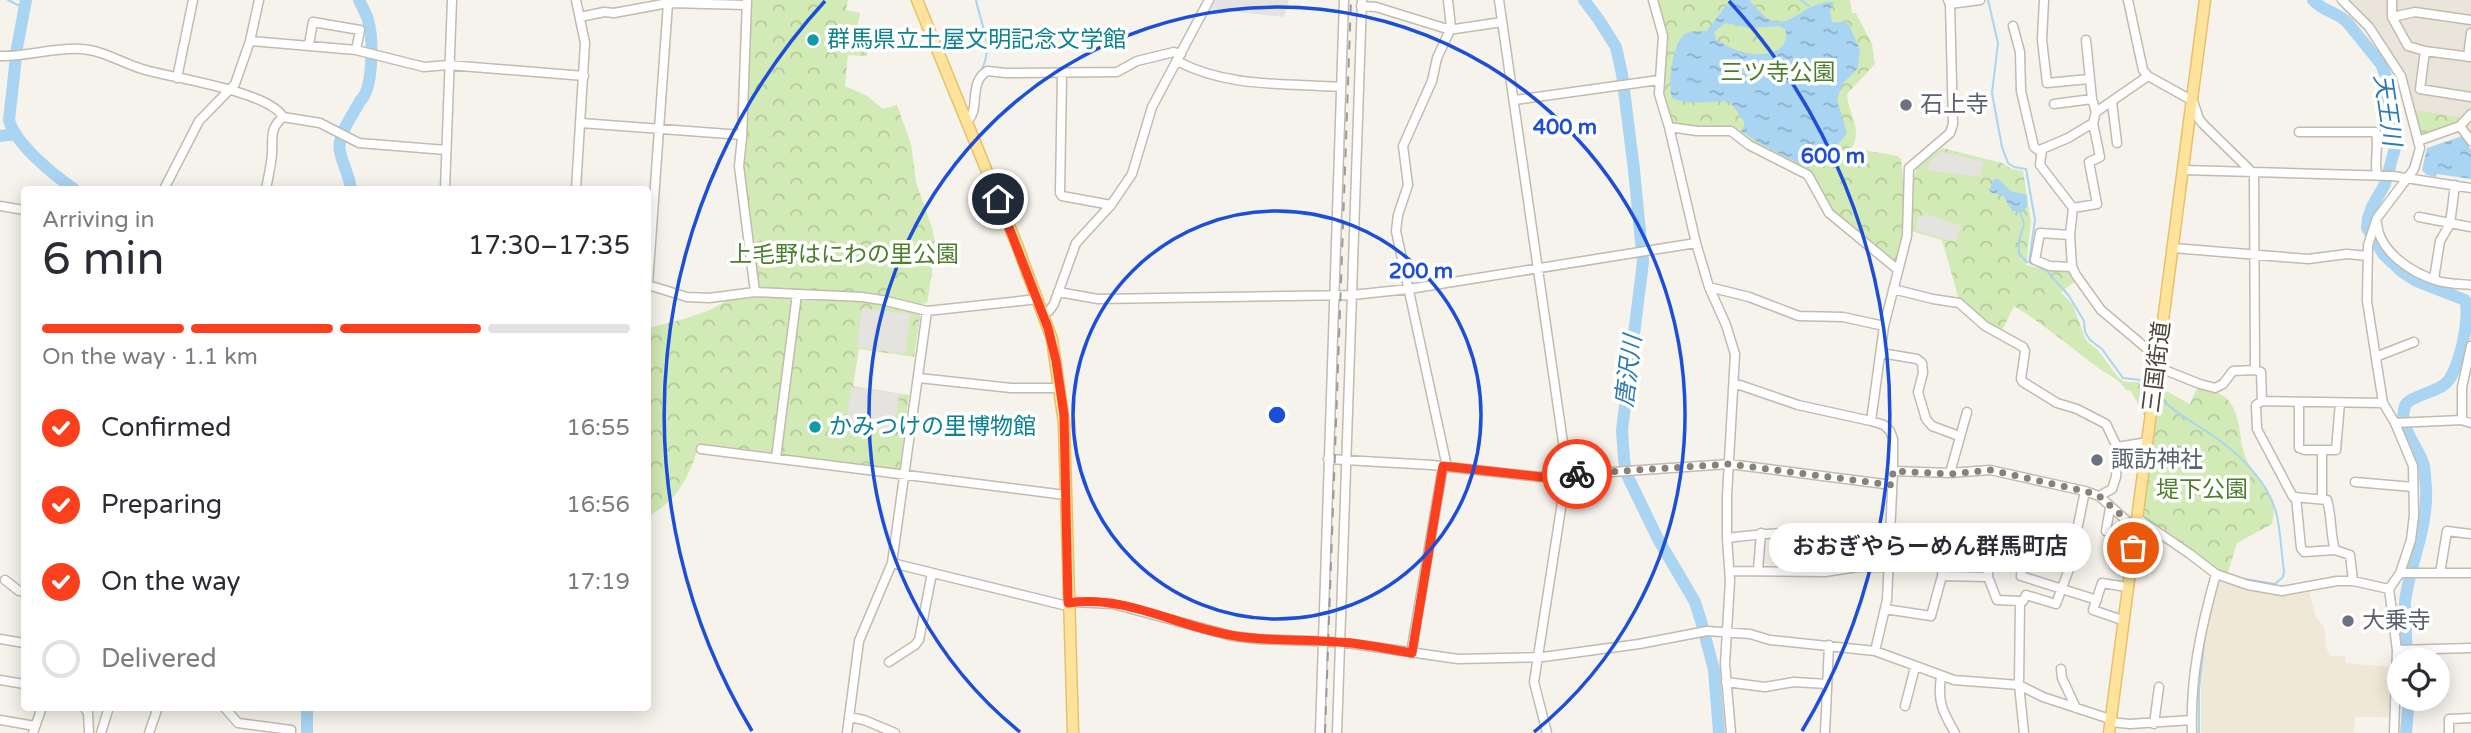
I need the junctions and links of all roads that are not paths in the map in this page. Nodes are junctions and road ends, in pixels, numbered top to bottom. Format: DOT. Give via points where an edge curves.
graph roads {
  1 [pos="193,0"];
  2 [pos="259,0"];
  3 [pos="452,0"];
  4 [pos="576,0"];
  5 [pos="917,0"];
  6 [pos="1209,0"];
  7 [pos="1344,0"];
  8 [pos="1448,0"];
  9 [pos="1499,0"];
  10 [pos="1653,0"];
  11 [pos="1980,0"];
  12 [pos="2044,0"];
  13 [pos="2128,0"];
  14 [pos="2205,0"];
  15 [pos="2342,0"];
  16 [pos="2392,0"];
  17 [pos="679,2"];
  18 [pos="1949,2"];
  19 [pos="668,3"];
  20 [pos="747,3"];
  21 [pos="1362,3"];
  22 [pos="580,17"];
  23 [pos="2392,17"];
  24 [pos="2471,20"];
  25 [pos="1502,22"];
  26 [pos="2013,26"];
  27 [pos="1451,28"];
  28 [pos="2471,33"];
  29 [pos="2086,40"];
  30 [pos="250,41"];
  31 [pos="309,44"];
  32 [pos="356,50"];
  33 [pos="2425,51"];
  34 [pos="0,56"];
  35 [pos="1179,57"];
  36 [pos="2469,57"];
  37 [pos="448,65"];
  38 [pos="1062,74"];
  39 [pos="584,76"];
  40 [pos="2148,76"];
  41 [pos="177,78"];
  42 [pos="2089,79"];
  43 [pos="1659,80"];
  44 [pos="1341,87"];
  45 [pos="230,89"];
  46 [pos="2471,97"];
  47 [pos="2092,99"];
  48 [pos="1515,100"];
  49 [pos="2193,101"];
  50 [pos="2112,102"];
  51 [pos="2054,104"];
  52 [pos="2096,112"];
  53 [pos="2471,114"];
  54 [pos="283,117"];
  55 [pos="966,122"];
  56 [pos="581,123"];
  57 [pos="2093,123"];
  58 [pos="2460,126"];
  59 [pos="1669,127"];
  60 [pos="660,129"];
  61 [pos="2299,132"];
  62 [pos="742,135"];
  63 [pos="2418,141"];
  64 [pos="2471,141"];
  65 [pos="2118,144"];
  66 [pos="446,150"];
  67 [pos="2040,152"];
  68 [pos="2183,170"];
  69 [pos="2255,174"];
  70 [pos="2380,175"];
  71 [pos="2407,178"];
  72 [pos="2455,185"];
  73 [pos="166,186"];
  74 [pos="266,186"];
  75 [pos="445,186"];
  76 [pos="576,186"];
  77 [pos="2471,188"];
  78 [pos="1111,205"];
  79 [pos="0,206"];
  80 [pos="2073,208"];
  81 [pos="21,210"];
  82 [pos="2378,216"];
  83 [pos="2419,218"];
  84 [pos="2450,224"];
  85 [pos="2471,227"];
  86 [pos="2070,235"];
  87 [pos="1696,243"];
  88 [pos="651,246"];
  89 [pos="2173,248"];
  90 [pos="2255,255"];
  91 [pos="2368,256"];
  92 [pos="2072,267"];
  93 [pos="1538,268"];
  94 [pos="1898,269"];
  95 [pos="2434,279"];
  96 [pos="2471,285"];
  97 [pos="651,286"];
  98 [pos="1709,287"];
  99 [pos="1409,289"];
  100 [pos="1893,289"];
  101 [pos="755,292"];
  102 [pos="1058,292"];
  103 [pos="797,295"];
  104 [pos="1334,295"];
  105 [pos="1352,295"];
  106 [pos="1038,299"];
  107 [pos="927,311"];
  108 [pos="1043,313"];
  109 [pos="1884,326"];
  110 [pos="2414,342"];
  111 [pos="2471,346"];
  112 [pos="1881,353"];
  113 [pos="2378,356"];
  114 [pos="2157,363"];
  115 [pos="2255,370"];
  116 [pos="919,378"];
  117 [pos="1734,383"];
  118 [pos="1060,388"];
  119 [pos="2262,401"];
  120 [pos="2299,403"];
  121 [pos="2340,403"];
  122 [pos="2383,403"];
  123 [pos="1967,412"];
  124 [pos="1871,421"];
  125 [pos="2467,421"];
  126 [pos="2395,423"];
  127 [pos="1959,436"];
  128 [pos="2148,442"];
  129 [pos="2117,447"];
  130 [pos="701,450"];
  131 [pos="2322,451"];
  132 [pos="776,458"];
  133 [pos="1328,459"];
  134 [pos="1346,460"];
  135 [pos="1729,464"];
  136 [pos="1445,467"];
  137 [pos="1893,471"];
  138 [pos="1950,474"];
  139 [pos="1567,475"];
  140 [pos="905,476"];
  141 [pos="2355,482"];
  142 [pos="1892,485"];
  143 [pos="2413,487"];
  144 [pos="2085,491"];
  145 [pos="1065,495"];
  146 [pos="2099,496"];
  147 [pos="2296,497"];
  148 [pos="2322,498"];
  149 [pos="2110,508"];
  150 [pos="2136,523"];
  151 [pos="2106,531"];
  152 [pos="1828,532"];
  153 [pos="1761,533"];
  154 [pos="2471,534"];
  155 [pos="1727,538"];
  156 [pos="1889,538"];
  157 [pos="1944,543"];
  158 [pos="1989,549"];
  159 [pos="2336,550"];
  160 [pos="892,563"];
  161 [pos="1888,567"];
  162 [pos="1758,570"];
  163 [pos="1730,571"];
  164 [pos="1818,572"];
  165 [pos="932,573"];
  166 [pos="2400,573"];
  167 [pos="2440,573"];
  168 [pos="2471,573"];
  169 [pos="2216,575"];
  170 [pos="1942,576"];
  171 [pos="1988,577"];
  172 [pos="5,580"];
  173 [pos="2353,581"];
  174 [pos="2127,587"];
  175 [pos="2062,589"];
  176 [pos="2389,589"];
  177 [pos="21,591"];
  178 [pos="2097,600"];
  179 [pos="2020,601"];
  180 [pos="1068,603"];
  181 [pos="1885,608"];
  182 [pos="2122,620"];
  183 [pos="1727,632"];
  184 [pos="0,639"];
  185 [pos="1322,641"];
  186 [pos="21,642"];
  187 [pos="1340,642"];
  188 [pos="1829,645"];
  189 [pos="2397,648"];
  190 [pos="2450,649"];
  191 [pos="2471,649"];
  192 [pos="1875,651"];
  193 [pos="1412,653"];
  194 [pos="1538,657"];
  195 [pos="889,663"];
  196 [pos="1915,667"];
  197 [pos="2061,669"];
  198 [pos="1941,677"];
  199 [pos="0,680"];
  200 [pos="1726,682"];
  201 [pos="21,684"];
  202 [pos="1827,684"];
  203 [pos="2019,685"];
  204 [pos="2160,687"];
  205 [pos="1905,706"];
  206 [pos="2076,708"];
  207 [pos="41,711"];
  208 [pos="86,711"];
  209 [pos="108,711"];
  210 [pos="157,711"];
  211 [pos="228,711"];
  212 [pos="2395,711"];
  213 [pos="849,717"];
  214 [pos="2471,718"];
  215 [pos="0,720"];
  216 [pos="2192,720"];
  217 [pos="2154,723"];
  218 [pos="2109,724"];
  219 [pos="34,730"];
  220 [pos="89,733"];
  221 [pos="101,733"];
  222 [pos="149,733"];
  223 [pos="291,733"];
  224 [pos="846,733"];
  225 [pos="895,733"];
  226 [pos="1073,733"];
  227 [pos="1320,733"];
  228 [pos="1337,733"];
  229 [pos="1547,733"];
  230 [pos="1731,733"];
  231 [pos="1825,733"];
  232 [pos="1955,733"];
  233 [pos="2025,733"];
  234 [pos="2192,733"];
  235 [pos="2394,733"];
  236 [pos="2449,733"];
  1 -- 41 [label="street"];
  2 -- 30 [label="street"];
  3 -- 37 [label="street"];
  4 -- 22 [label="street"];
  5 -- 55 [label="main road"];
  6 -- 35 [label="street"];
  7 -- 44 [label="street"];
  8 -- 27 [label="street"];
  9 -- 25 [label="street"];
  10 -- 43 [label="street" via="1663,36"];
  11 -- 18 [label="street"];
  12 -- 42 [label="street" via="2047,83"];
  13 -- 40 [label="street"];
  14 -- 49 [label="main road, 三国街道"];
  15 -- 63 [label="street" via="2370,27 2401,76"];
  16 -- 23 [label="street"];
  17 -- 19 [label="street"];
  17 -- 20 [label="street"];
  18 -- 94 [label="street" via="1954,124 1950,133 1909,167 1907,236"];
  19 -- 22 [label="street"];
  19 -- 60 [label="street"];
  20 -- 62 [label="street"];
  21 -- 27 [label="street"];
  21 -- 105 [label="street"];
  22 -- 39 [label="street" via="585,38"];
  23 -- 24 [label="street" via="2415,12"];
  23 -- 33 [label="street" via="2408,46"];
  25 -- 27 [label="street"];
  25 -- 48 [label="street"];
  26 -- 67 [label="street" via="2020,52 2021,91 2034,147"];
  27 -- 99 [label="street" via="1403,146 1408,185 1396,231"];
  28 -- 36 [label="street"];
  29 -- 42 [label="street"];
  30 -- 31 [label="street"];
  30 -- 45 [label="street"];
  31 -- 32 [label="street"];
  31 -- 32 [label="street" via="313,22 360,30"];
  32 -- 37 [label="street" via="424,67"];
  33 -- 36 [label="street"];
  33 -- 46 [label="street" via="2420,89"];
  34 -- 41 [label="street" via="86,49"];
  35 -- 38 [label="street" via="1174,52 1137,61 1117,72"];
  35 -- 44 [label="street" via="1193,69 1222,78 1287,87"];
  35 -- 78 [label="street" via="1149,115 1132,174"];
  37 -- 39 [label="street"];
  37 -- 66 [label="street"];
  38 -- 55 [label="street" via="987,71 977,82 972,116"];
  38 -- 78 [label="street" via="1060,193"];
  39 -- 56 [label="street"];
  40 -- 49 [label="street"];
  40 -- 50 [label="street"];
  41 -- 45 [label="street"];
  42 -- 47 [label="street"];
  43 -- 48 [label="street"];
  43 -- 59 [label="street"];
  44 -- 104 [label="street"];
  45 -- 54 [label="street" via="269,105"];
  45 -- 73 [label="street" via="199,121"];
  47 -- 51 [label="street"];
  47 -- 52 [label="street"];
  48 -- 93 [label="street"];
  49 -- 68 [label="main road, 三国街道"];
  49 -- 69 [label="street" via="2204,125"];
  50 -- 52 [label="street"];
  50 -- 65 [label="street"];
  52 -- 57 [label="street"];
  53 -- 58 [label="street"];
  54 -- 66 [label="street" via="314,121 359,143"];
  54 -- 74 [label="street" via="271,136"];
  55 -- 106 [label="main road"];
  56 -- 60 [label="street"];
  56 -- 76 [label="street"];
  57 -- 67 [label="street"];
  57 -- 80 [label="street" via="2100,157 2090,162 2097,204"];
  58 -- 63 [label="street"];
  58 -- 64 [label="street"];
  59 -- 87 [label="street"];
  59 -- 94 [label="street" via="1731,131 1808,175 1829,214"];
  60 -- 62 [label="street"];
  60 -- 88 [label="street"];
  61 -- 70 [label="street" via="2376,132 2379,146 2374,163"];
  62 -- 101 [label="street" via="739,181"];
  63 -- 71 [label="street" via="2417,162"];
  66 -- 75 [label="street"];
  67 -- 80 [label="street" via="2040,164"];
  68 -- 69 [label="street"];
  68 -- 89 [label="main road, 三国街道"];
  69 -- 70 [label="street"];
  69 -- 90 [label="street"];
  70 -- 71 [label="street"];
  71 -- 72 [label="street"];
  71 -- 82 [label="street"];
  72 -- 77 [label="street"];
  72 -- 84 [label="street"];
  78 -- 102 [label="street" via="1076,243"];
  79 -- 81 [label="street"];
  80 -- 86 [label="street"];
  82 -- 91 [label="street"];
  82 -- 95 [label="street" via="2378,232 2393,255"];
  83 -- 84 [label="street"];
  84 -- 85 [label="street"];
  84 -- 95 [label="street" via="2440,241"];
  86 -- 92 [label="street"];
  86 -- 92 [label="street" via="2040,233 2035,260"];
  87 -- 93 [label="street"];
  87 -- 98 [label="street"];
  89 -- 90 [label="street"];
  89 -- 114 [label="main road, 三国街道"];
  90 -- 91 [label="street" via="2308,259"];
  90 -- 115 [label="street"];
  91 -- 113 [label="street" via="2367,301"];
  92 -- 114 [label="street" via="2101,310"];
  93 -- 99 [label="street"];
  93 -- 139 [label="street"];
  94 -- 100 [label="street"];
  95 -- 96 [label="street"];
  97 -- 101 [label="street" via="695,298"];
  98 -- 109 [label="street" via="1799,316 1843,317"];
  98 -- 117 [label="street" via="1735,354"];
  99 -- 105 [label="street"];
  99 -- 136 [label="street"];
  100 -- 109 [label="street"];
  100 -- 129 [label="street" via="1959,303 1985,326 2023,346 2023,382 2106,424"];
  101 -- 103 [label="street"];
  102 -- 104 [label="street" via="1098,299"];
  102 -- 108 [label="street" via="1052,308"];
  103 -- 107 [label="street" via="873,298"];
  103 -- 132 [label="street"];
  104 -- 105 [label="street"];
  104 -- 133 [label="street"];
  105 -- 134 [label="street"];
  106 -- 107 [label="street"];
  106 -- 108 [label="main road"];
  107 -- 116 [label="street"];
  108 -- 118 [label="main road"];
  109 -- 112 [label="street"];
  110 -- 113 [label="street"];
  111 -- 125 [label="street" via="2462,387"];
  112 -- 124 [label="street"];
  112 -- 127 [label="street" via="1922,363 1918,392 1926,419"];
  113 -- 122 [label="street"];
  114 -- 115 [label="street" via="2215,388 2233,371"];
  114 -- 128 [label="main road, 三国街道"];
  115 -- 119 [label="street" via="2261,372"];
  116 -- 118 [label="street"];
  116 -- 140 [label="street"];
  117 -- 124 [label="street" via="1798,405"];
  117 -- 135 [label="street"];
  118 -- 145 [label="main road"];
  119 -- 120 [label="street"];
  119 -- 147 [label="street" via="2256,405 2258,429"];
  120 -- 121 [label="street"];
  120 -- 131 [label="street" via="2299,448"];
  121 -- 122 [label="street"];
  121 -- 131 [label="street" via="2336,450"];
  122 -- 126 [label="street"];
  123 -- 127 [label="street"];
  124 -- 137 [label="street" via="1890,431"];
  125 -- 126 [label="street"];
  126 -- 143 [label="street" via="2412,460"];
  127 -- 138 [label="street"];
  128 -- 129 [label="street"];
  128 -- 150 [label="main road, 三国街道"];
  129 -- 146 [label="street" via="2115,483"];
  130 -- 132 [label="street"];
  131 -- 148 [label="street"];
  132 -- 140 [label="street"];
  133 -- 134 [label="street"];
  133 -- 185 [label="street"];
  134 -- 136 [label="street"];
  134 -- 187 [label="street"];
  135 -- 139 [label="street"];
  135 -- 142 [label="street"];
  135 -- 155 [label="street"];
  136 -- 139 [label="street" via="1541,477"];
  136 -- 193 [label="street"];
  137 -- 138 [label="street"];
  137 -- 142 [label="street"];
  138 -- 144 [label="street" via="1990,470"];
  139 -- 194 [label="street"];
  140 -- 145 [label="street"];
  140 -- 160 [label="street"];
  141 -- 143 [label="street"];
  142 -- 156 [label="street"];
  143 -- 166 [label="street" via="2411,540"];
  144 -- 146 [label="street"];
  144 -- 175 [label="street"];
  145 -- 180 [label="main road"];
  146 -- 149 [label="street"];
  147 -- 148 [label="street"];
  147 -- 159 [label="street" via="2304,552"];
  148 -- 159 [label="street" via="2332,516"];
  149 -- 150 [label="street"];
  149 -- 151 [label="street"];
  150 -- 169 [label="street"];
  150 -- 174 [label="main road, 三国街道"];
  152 -- 153 [label="street"];
  152 -- 156 [label="street"];
  152 -- 164 [label="street"];
  153 -- 155 [label="street"];
  153 -- 162 [label="street"];
  154 -- 167 [label="street" via="2447,531"];
  155 -- 163 [label="street"];
  156 -- 157 [label="street"];
  156 -- 161 [label="street"];
  157 -- 158 [label="street" via="1957,531 1966,530 1989,538"];
  157 -- 170 [label="street"];
  158 -- 171 [label="street"];
  158 -- 175 [label="street" via="2023,551 2021,576"];
  159 -- 173 [label="street" via="2350,555"];
  160 -- 165 [label="street"];
  160 -- 213 [label="street" via="859,641"];
  161 -- 164 [label="street"];
  161 -- 181 [label="street"];
  162 -- 163 [label="street"];
  162 -- 164 [label="street"];
  163 -- 183 [label="street"];
  165 -- 180 [label="street"];
  165 -- 195 [label="street" via="919,640"];
  166 -- 167 [label="street"];
  166 -- 176 [label="street"];
  167 -- 168 [label="street"];
  169 -- 173 [label="street" via="2282,591"];
  169 -- 216 [label="street" via="2193,677"];
  170 -- 171 [label="street"];
  170 -- 181 [label="street" via="1931,616"];
  171 -- 179 [label="street" via="1997,600"];
  172 -- 177 [label="street"];
  173 -- 176 [label="street"];
  174 -- 178 [label="street" via="2102,583"];
  174 -- 182 [label="main road, 三国街道"];
  175 -- 178 [label="street"];
  175 -- 179 [label="street" via="2056,604 2026,595"];
  176 -- 189 [label="street"];
  178 -- 182 [label="street" via="2093,610"];
  179 -- 203 [label="street"];
  180 -- 185 [label="street" via="1113,604 1232,636"];
  180 -- 226 [label="main road"];
  181 -- 192 [label="street"];
  182 -- 218 [label="main road, 三国街道"];
  183 -- 188 [label="street"];
  183 -- 194 [label="street" via="1707,631"];
  183 -- 200 [label="street"];
  184 -- 186 [label="street"];
  185 -- 187 [label="street"];
  185 -- 227 [label="street"];
  187 -- 193 [label="street"];
  187 -- 228 [label="street"];
  188 -- 192 [label="street"];
  188 -- 202 [label="street"];
  190 -- 191 [label="street"];
  192 -- 196 [label="street"];
  193 -- 194 [label="street" via="1458,659"];
  194 -- 229 [label="street" via="1534,682"];
  196 -- 198 [label="street"];
  196 -- 205 [label="street"];
  197 -- 206 [label="street"];
  198 -- 203 [label="street"];
  198 -- 232 [label="street" via="1940,699"];
  199 -- 201 [label="street"];
  200 -- 202 [label="street" via="1765,687 1794,682"];
  200 -- 230 [label="street"];
  202 -- 231 [label="street"];
  203 -- 206 [label="street"];
  203 -- 233 [label="street"];
  204 -- 217 [label="street"];
  206 -- 218 [label="street"];
  207 -- 219 [label="street"];
  208 -- 220 [label="street"];
  209 -- 221 [label="street"];
  210 -- 222 [label="street"];
  211 -- 223 [label="street" via="238,723"];
  212 -- 235 [label="street"];
  213 -- 224 [label="street"];
  213 -- 225 [label="street"];
  214 -- 236 [label="street" via="2449,719"];
  215 -- 219 [label="street"];
  216 -- 217 [label="street"];
  216 -- 234 [label="street"];
  217 -- 218 [label="street"];
}
